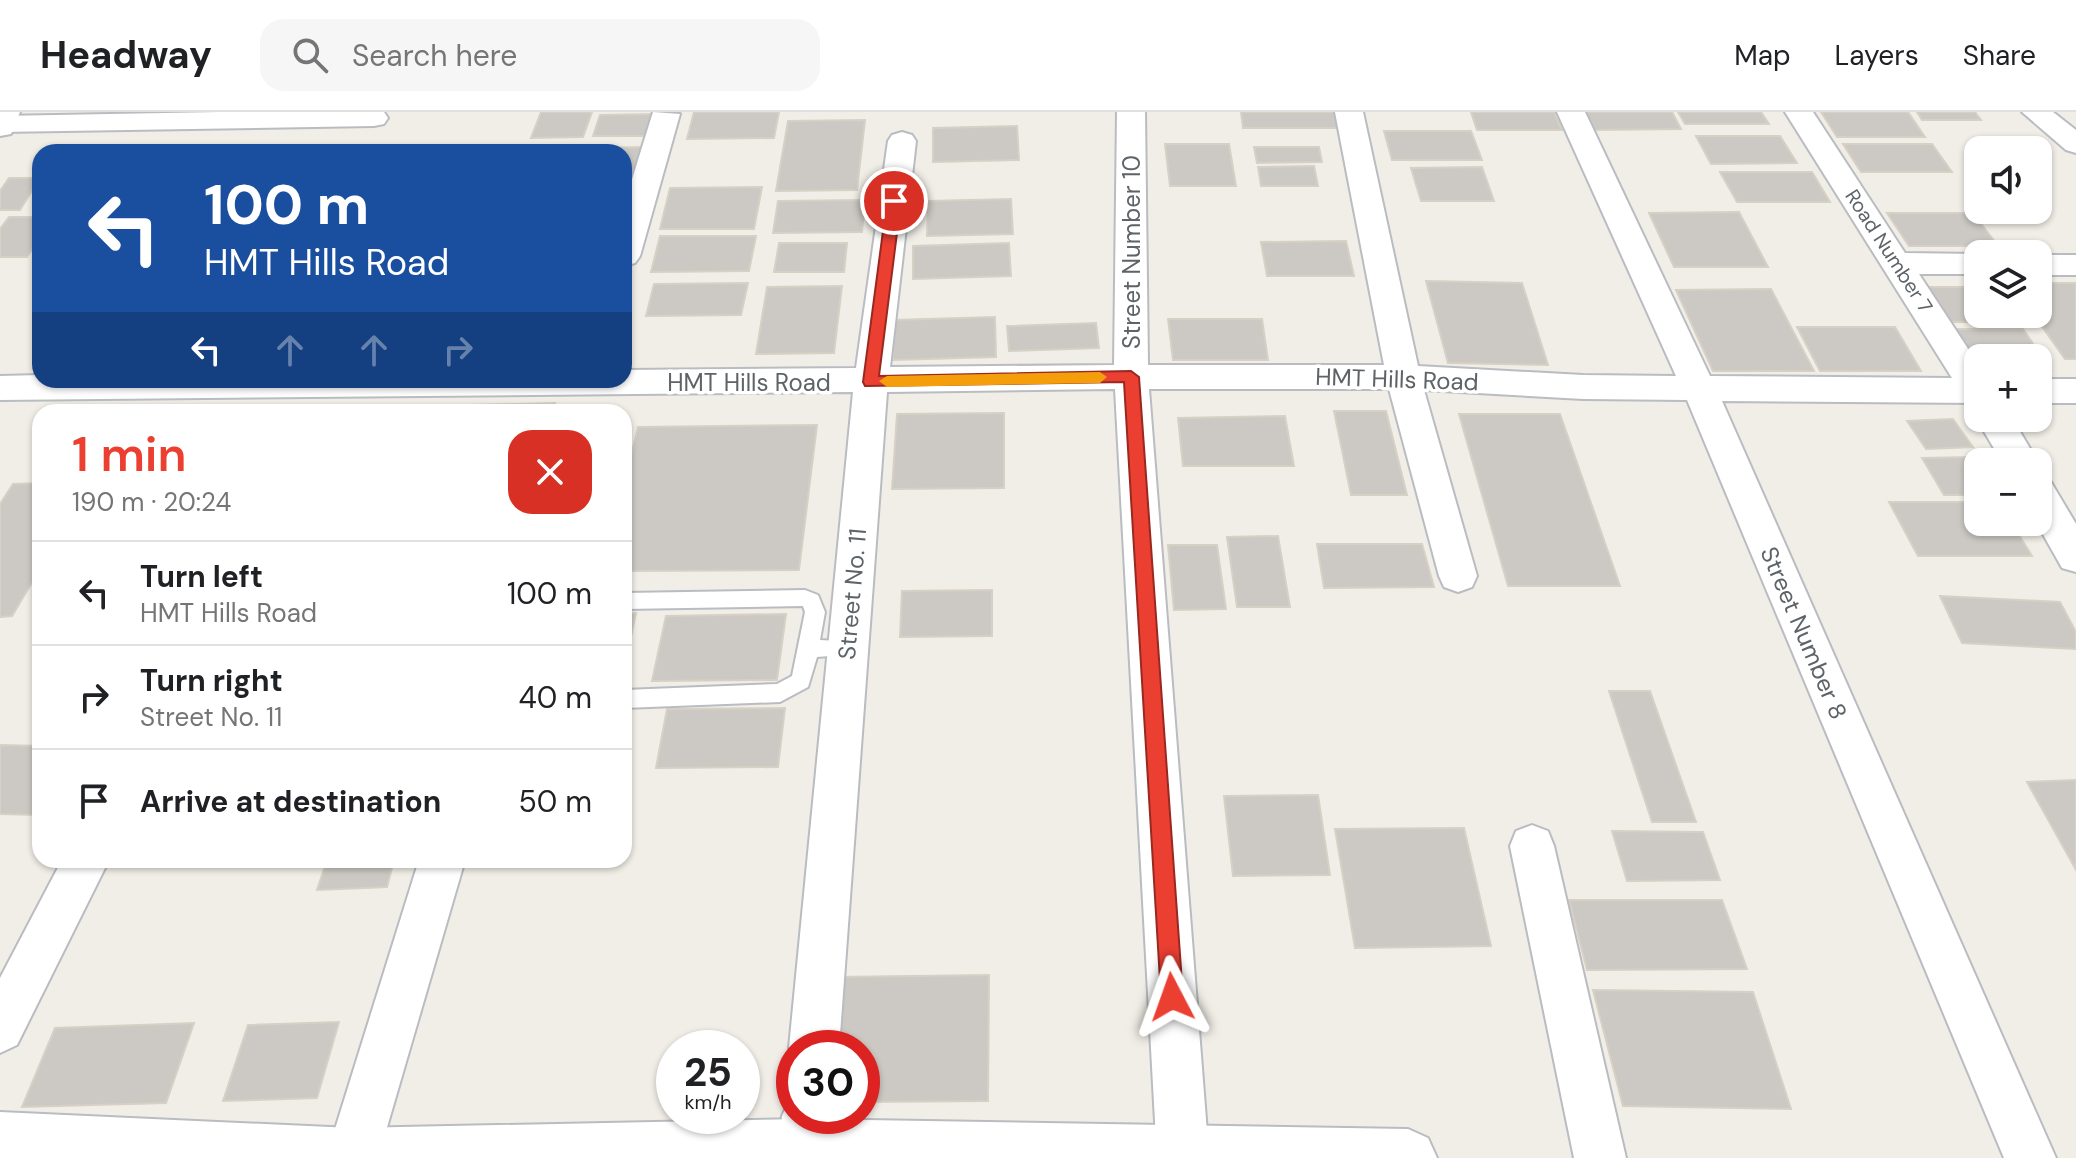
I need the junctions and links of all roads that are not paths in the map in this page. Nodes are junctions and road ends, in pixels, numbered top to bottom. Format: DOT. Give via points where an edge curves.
graph roads {
  1 [pos="5,112"];
  2 [pos="1131,112"];
  3 [pos="1349,112"];
  4 [pos="1571,112"];
  5 [pos="1799,112"];
  6 [pos="2036,112"];
  7 [pos="666,114"];
  8 [pos="374,118"];
  9 [pos="0,125"];
  10 [pos="902,141"];
  11 [pos="2076,144"];
  12 [pos="632,209"];
  13 [pos="1897,263"];
  14 [pos="1964,264"];
  15 [pos="2052,265"];
  16 [pos="2076,265"];
  17 [pos="1964,369"];
  18 [pos="1131,377"];
  19 [pos="1403,377"];
  20 [pos="871,382"];
  21 [pos="0,388"];
  22 [pos="1699,388"];
  23 [pos="583,391"];
  24 [pos="1964,391"];
  25 [pos="2052,391"];
  26 [pos="2076,391"];
  27 [pos="322,398"];
  28 [pos="2052,516"];
  29 [pos="2076,557"];
  30 [pos="1458,576"];
  31 [pos="632,601"];
  32 [pos="848,648"];
  33 [pos="809,649"];
  34 [pos="632,699"];
  35 [pos="1532,846"];
  36 [pos="82,868"];
  37 [pos="440,868"];
  38 [pos="0,1028"];
  39 [pos="816,1030"];
  40 [pos="0,1140"];
  41 [pos="806,1140"];
  42 [pos="1183,1155"];
  43 [pos="352,1158"];
  44 [pos="1408,1158"];
  45 [pos="1600,1158"];
  46 [pos="2030,1158"];
  1 -- 9 [label="street"];
  2 -- 18 [label="street, Street Number 10"];
  3 -- 19 [label="street"];
  4 -- 22 [label="street, Street Number 8"];
  5 -- 13 [label="street, Road Number 7"];
  6 -- 11 [label="street"];
  7 -- 12 [label="street"];
  8 -- 9 [label="street"];
  10 -- 20 [label="street, Street No. 11"];
  13 -- 14 [label="street"];
  13 -- 17 [label="street, Road Number 7"];
  15 -- 16 [label="street"];
  18 -- 19 [label="street, HMT Hills Road"];
  18 -- 20 [label="street, HMT Hills Road"];
  18 -- 42 [label="street, Street Number 10"];
  19 -- 22 [label="street, HMT Hills Road"];
  19 -- 30 [label="street"];
  20 -- 23 [label="street, HMT Hills Road"];
  20 -- 32 [label="street, Street No. 11"];
  21 -- 27 [label="street, HMT Hills Road"];
  22 -- 24 [label="street, HMT Hills Road"];
  22 -- 46 [label="street, Street Number 8"];
  23 -- 27 [label="street, HMT Hills Road"];
  25 -- 26 [label="street"];
  28 -- 29 [label="street"];
  31 -- 33 [label="lane" via="805,598 815,612"];
  32 -- 33 [label="lane"];
  32 -- 39 [label="street, Street No. 11"];
  33 -- 34 [label="lane" via="801,681 780,693"];
  35 -- 45 [label="street"];
  36 -- 38 [label="street"];
  37 -- 43 [label="street"];
  40 -- 43 [label="street"];
  41 -- 42 [label="street"];
  41 -- 43 [label="street"];
  42 -- 44 [label="street"];
}
